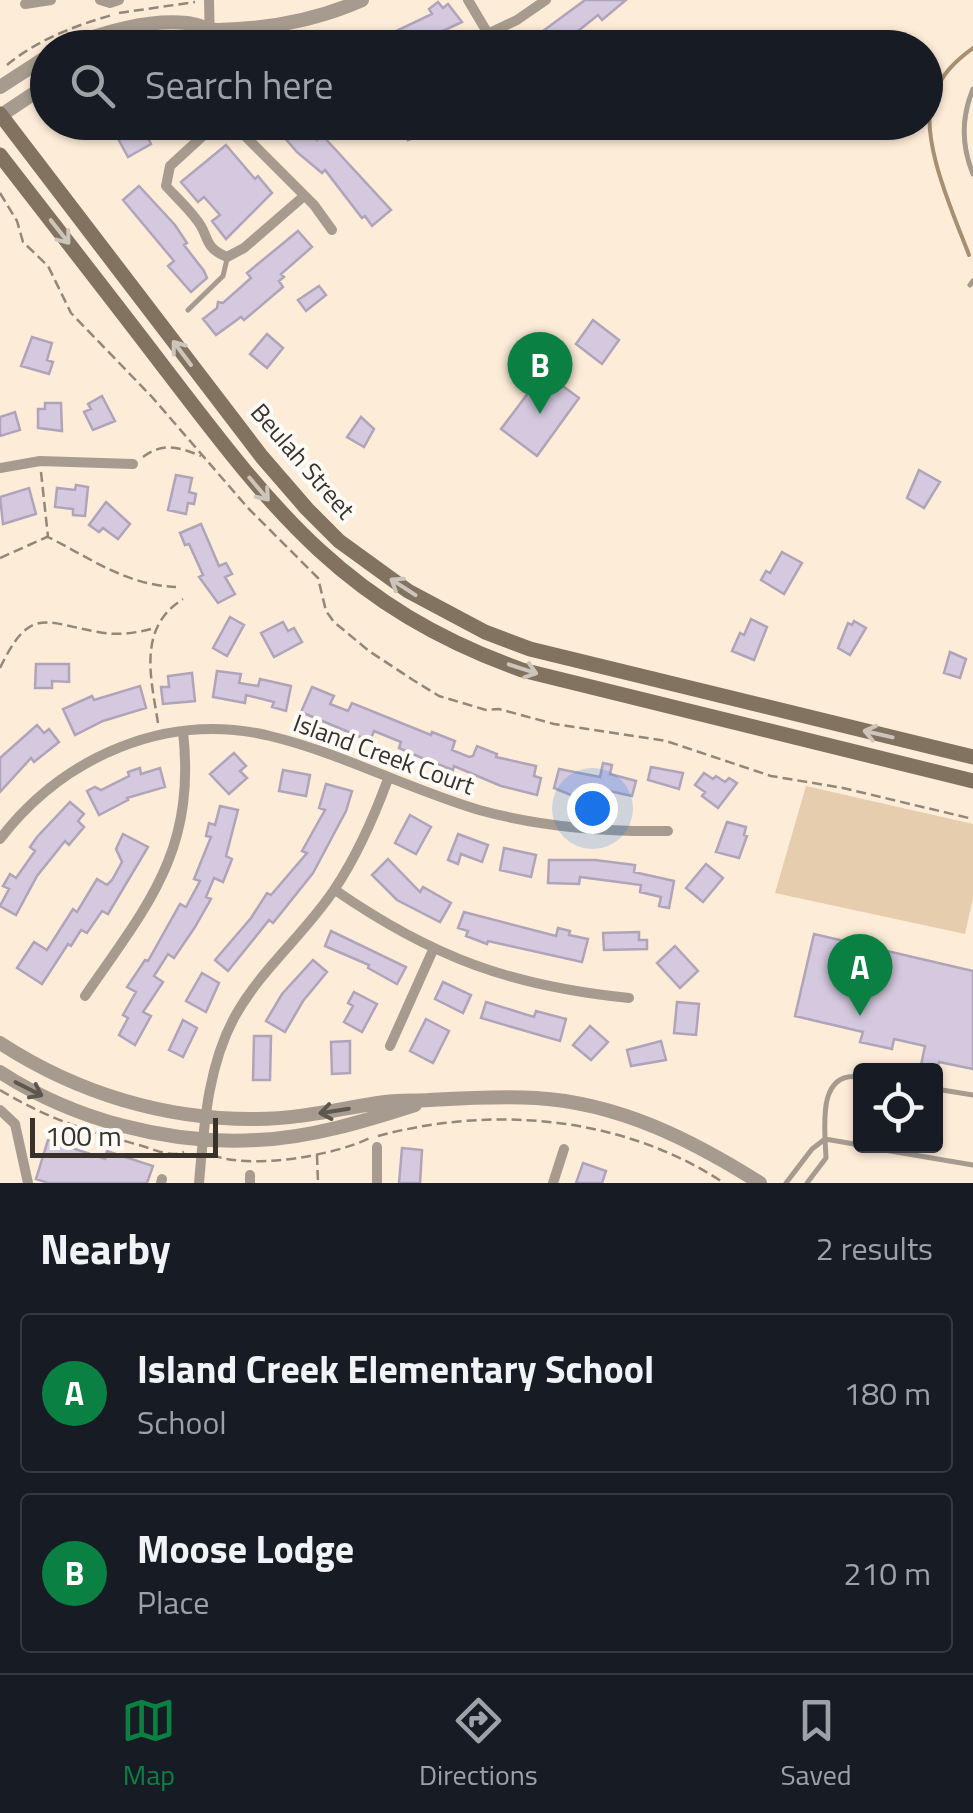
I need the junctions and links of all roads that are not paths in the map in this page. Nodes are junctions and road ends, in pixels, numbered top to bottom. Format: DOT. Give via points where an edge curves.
graph roads {
  1 [pos="51,0"];
  2 [pos="100,0"];
  3 [pos="119,0"];
  4 [pos="210,0"];
  5 [pos="362,0"];
  6 [pos="468,0"];
  7 [pos="546,0"];
  8 [pos="25,4"];
  9 [pos="132,30"];
  10 [pos="211,30"];
  11 [pos="486,30"];
  12 [pos="492,30"];
  13 [pos="30,68"];
  14 [pos="0,87"];
  15 [pos="973,89"];
  16 [pos="30,96"];
  17 [pos="0,115"];
  18 [pos="198,140"];
  19 [pos="250,140"];
  20 [pos="0,155"];
  21 [pos="973,175"];
  22 [pos="304,196"];
  23 [pos="332,230"];
  24 [pos="227,256"];
  25 [pos="188,310"];
  26 [pos="133,464"];
  27 [pos="0,468"];
  28 [pos="183,731"];
  29 [pos="973,757"];
  30 [pos="388,779"];
  31 [pos="973,781"];
  32 [pos="668,831"];
  33 [pos="0,839"];
  34 [pos="335,890"];
  35 [pos="434,950"];
  36 [pos="85,996"];
  37 [pos="629,998"];
  38 [pos="0,1043"];
  39 [pos="390,1046"];
  40 [pos="0,1072"];
  41 [pos="853,1076"];
  42 [pos="943,1090"];
  43 [pos="973,1095"];
  44 [pos="430,1100"];
  45 [pos="0,1110"];
  46 [pos="205,1117"];
  47 [pos="825,1139"];
  48 [pos="853,1144"];
  49 [pos="202,1147"];
  50 [pos="377,1147"];
  51 [pos="564,1149"];
  52 [pos="906,1153"];
  53 [pos="973,1165"];
  54 [pos="28,1183"];
  55 [pos="199,1183"];
  56 [pos="377,1183"];
  57 [pos="554,1183"];
  58 [pos="760,1183"];
  59 [pos="786,1183"];
  60 [pos="807,1183"];
  1 -- 8 [label="street"];
  2 -- 3 [label="street"];
  4 -- 10 [label="street"];
  5 -- 10 [label="street" via="275,25"];
  6 -- 11 [label="street"];
  7 -- 12 [label="street"];
  9 -- 10 [label="street" via="190,23"];
  13 -- 14 [label="street"];
  15 -- 21 [label="lane" via="963,134"];
  16 -- 17 [label="street"];
  29 -- 17 [label="main road, Beulah Street, one-way" via="530,649 408,591 339,541 279,478"];
  18 -- 24 [label="street" via="170,166 166,186 203,228 206,242"];
  19 -- 22 [label="street"];
  20 -- 31 [label="main road, Beulah Street, one-way" via="262,494 323,556 393,609 522,670"];
  22 -- 23 [label="street"];
  22 -- 24 [label="street"];
  24 -- 25 [label="lane" via="224,276"];
  26 -- 27 [label="street" via="40,461"];
  28 -- 30 [label="street, Island Creek Court" via="265,734"];
  28 -- 33 [label="street, Island Creek Court" via="122,745 65,774"];
  28 -- 36 [label="street" via="186,793 174,851 150,901"];
  30 -- 32 [label="street, Island Creek Court" via="527,822"];
  30 -- 34 [label="street"];
  34 -- 35 [label="street"];
  34 -- 46 [label="street" via="235,1016 213,1072"];
  35 -- 37 [label="street" via="526,982"];
  35 -- 39 [label="street"];
  38 -- 46 [label="street" via="98,1093"];
  40 -- 49 [label="street, one-way" via="96,1117"];
  41 -- 47 [label="lane" via="838,1078 831,1088"];
  42 -- 43 [label="lane"];
  44 -- 46 [label="street, one-way" via="259,1120"];
  44 -- 49 [label="street" via="333,1128"];
  44 -- 58 [label="street" via="539,1098 613,1112 704,1148"];
  45 -- 54 [label="street" via="15,1124"];
  46 -- 49 [label="street"];
  47 -- 48 [label="lane"];
  47 -- 59 [label="lane"];
  47 -- 60 [label="lane" via="826,1158"];
  49 -- 55 [label="street"];
  50 -- 56 [label="street"];
  51 -- 57 [label="street"];
  52 -- 53 [label="lane"];
}
